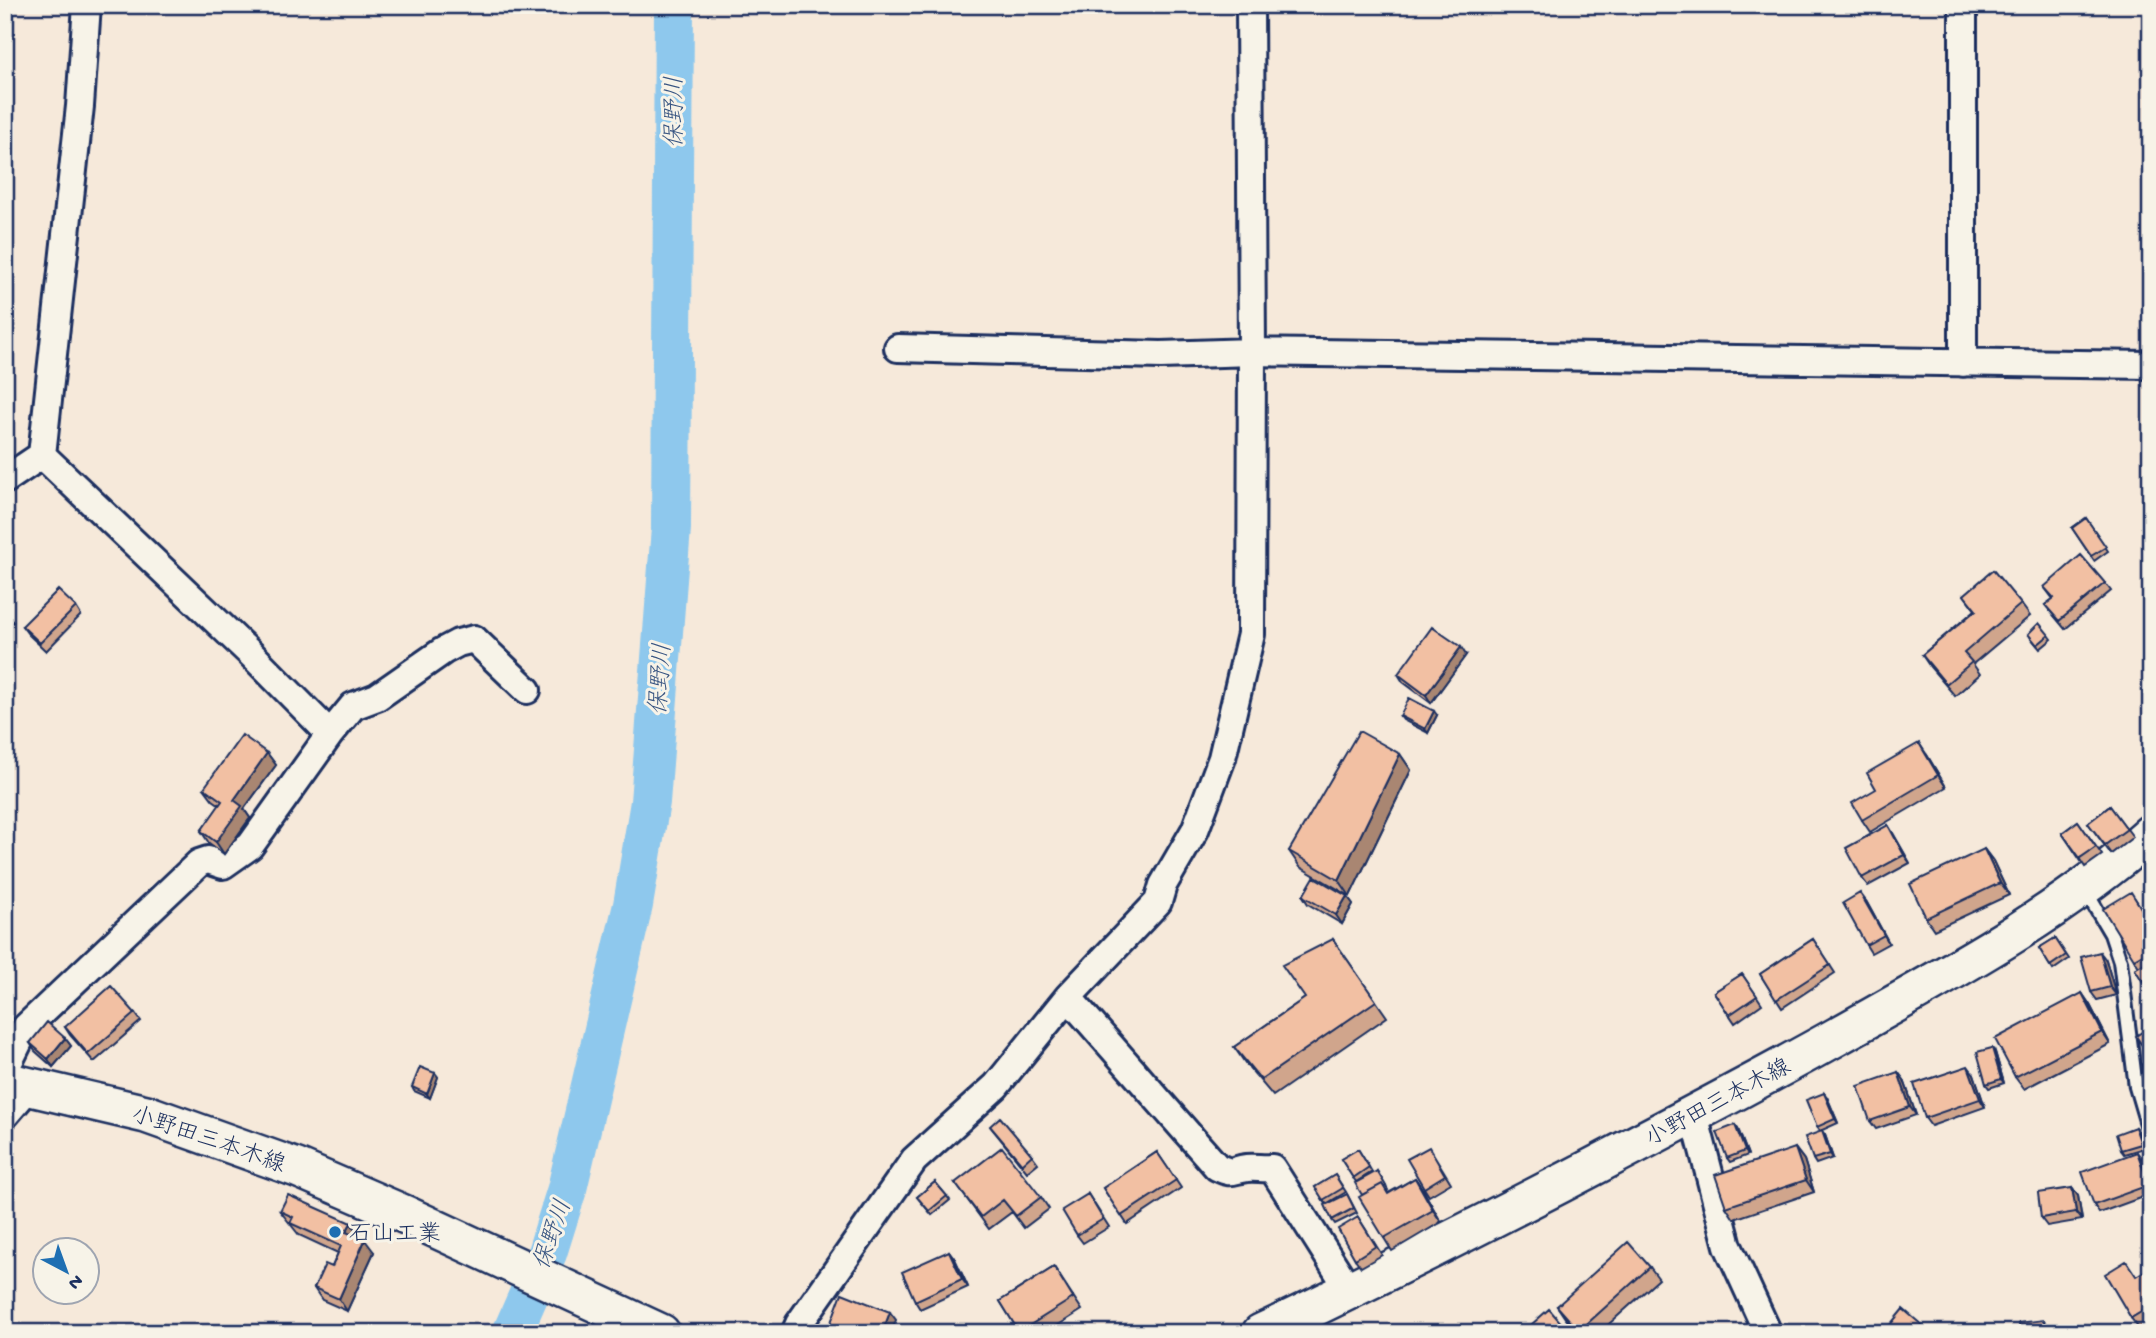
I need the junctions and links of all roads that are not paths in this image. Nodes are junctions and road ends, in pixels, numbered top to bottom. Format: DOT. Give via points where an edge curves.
graph roads {
  1 [pos="87,5"];
  2 [pos="1250,5"];
  3 [pos="1963,5"];
  4 [pos="898,348"];
  5 [pos="1252,352"];
  6 [pos="1963,363"];
  7 [pos="2151,365"];
  8 [pos="42,455"];
  9 [pos="5,480"];
  10 [pos="527,690"];
  11 [pos="330,734"];
  12 [pos="2151,833"];
  13 [pos="2083,887"];
  14 [pos="1068,997"];
  15 [pos="14,1079"];
  16 [pos="5,1115"];
  17 [pos="1694,1115"];
  18 [pos="2151,1138"];
  19 [pos="1350,1291"];
  20 [pos="654,1329"];
  21 [pos="795,1333"];
  22 [pos="1261,1333"];
  23 [pos="1768,1333"];
  1 -- 8 [label="street"];
  2 -- 5 [label="street"];
  3 -- 6 [label="street"];
  4 -- 5 [label="street" via="1161,355"];
  5 -- 6 [label="street"];
  5 -- 14 [label="street" via="1251,634 1222,758 1195,830 1158,902"];
  6 -- 7 [label="street"];
  8 -- 9 [label="street"];
  8 -- 11 [label="street"];
  10 -- 11 [label="street" via="474,639 443,651 377,697 353,706"];
  11 -- 15 [label="street" via="250,846 228,863 198,863 26,1027"];
  12 -- 13 [label="main road, 小野田三本木線"];
  13 -- 17 [label="main road, 小野田三本木線" via="1945,975"];
  13 -- 18 [label="lane" via="2111,934 2120,961 2136,1087"];
  14 -- 19 [label="street" via="1217,1167 1235,1172 1272,1168"];
  14 -- 21 [label="street" via="996,1086 914,1160"];
  15 -- 16 [label="street"];
  15 -- 20 [label="main road, 小野田三本木線" via="146,1114 297,1168"];
  17 -- 19 [label="main road, 小野田三本木線"];
  17 -- 23 [label="street" via="1728,1246"];
  19 -- 22 [label="main road, 小野田三本木線"];
}
